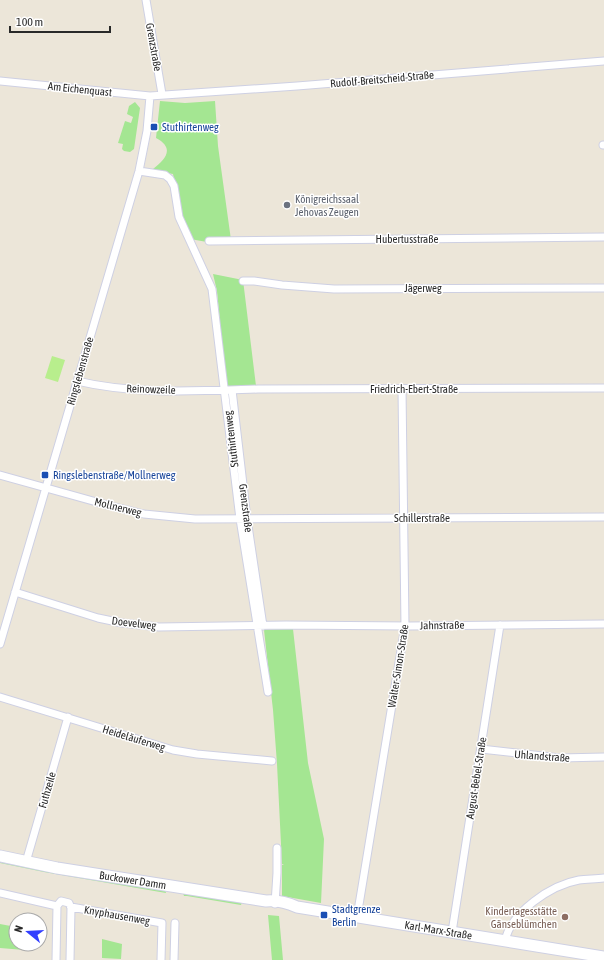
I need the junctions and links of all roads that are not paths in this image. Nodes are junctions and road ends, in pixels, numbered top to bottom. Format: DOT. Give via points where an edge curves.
graph roads {
  1 [pos="146,0"];
  2 [pos="604,61"];
  3 [pos="0,81"];
  4 [pos="161,95"];
  5 [pos="150,96"];
  6 [pos="139,171"];
  7 [pos="604,237"];
  8 [pos="209,241"];
  9 [pos="243,281"];
  10 [pos="604,288"];
  11 [pos="77,381"];
  12 [pos="604,388"];
  13 [pos="402,389"];
  14 [pos="228,391"];
  15 [pos="0,474"];
  16 [pos="46,488"];
  17 [pos="604,517"];
  18 [pos="244,519"];
  19 [pos="404,519"];
  20 [pos="15,592"];
  21 [pos="604,624"];
  22 [pos="500,625"];
  23 [pos="260,626"];
  24 [pos="405,626"];
  25 [pos="0,644"];
  26 [pos="268,692"];
  27 [pos="0,697"];
  28 [pos="68,717"];
  29 [pos="481,749"];
  30 [pos="604,757"];
  31 [pos="272,761"];
  32 [pos="277,848"];
  33 [pos="0,856"];
  34 [pos="26,862"];
  35 [pos="604,878"];
  36 [pos="0,893"];
  37 [pos="276,903"];
  38 [pos="58,906"];
  39 [pos="71,908"];
  40 [pos="357,917"];
  41 [pos="174,923"];
  42 [pos="452,932"];
  43 [pos="504,940"];
  44 [pos="604,956"];
  45 [pos="56,960"];
  46 [pos="70,960"];
  47 [pos="161,960"];
  48 [pos="174,960"];
  1 -- 4 [label="street, Grenzstraße"];
  2 -- 4 [label="street, Rudolf-Breitscheid-Straße"];
  3 -- 5 [label="street, Am Eichenquast"];
  4 -- 5 [label="street, Am Eichenquast"];
  5 -- 6 [label="street, Ringslebenstraße" via="147,131"];
  6 -- 11 [label="street, Ringslebenstraße"];
  6 -- 14 [label="street, Stuthirtenweg" via="165,175 174,186 179,217 212,289"];
  7 -- 8 [label="street, Hubertusstraße"];
  9 -- 10 [label="street, Jägerweg" via="334,289"];
  11 -- 14 [label="street, Reinowzeile" via="122,388"];
  11 -- 16 [label="street, Ringslebenstraße"];
  12 -- 13 [label="street, Friedrich-Ebert-Straße"];
  13 -- 14 [label="street, Friedrich-Ebert-Straße"];
  13 -- 19 [label="street, Walter-Simon-Straße"];
  14 -- 18 [label="street, Stuthirtenweg"];
  15 -- 16 [label="street, Mollnerweg"];
  16 -- 18 [label="street, Mollnerweg" via="144,514 195,519"];
  16 -- 20 [label="street, Ringslebenstraße"];
  17 -- 19 [label="street, Schillerstraße"];
  18 -- 19 [label="street, Schillerstraße"];
  18 -- 23 [label="street, Stuthirtenweg"];
  19 -- 24 [label="street, Walter-Simon-Straße"];
  20 -- 23 [label="street, Doevelweg" via="122,623 159,626"];
  20 -- 25 [label="street, Ringslebenstraße"];
  21 -- 22 [label="street, Jahnstraße"];
  22 -- 24 [label="street, Jahnstraße"];
  22 -- 29 [label="street, August-Bebel-Straße"];
  23 -- 24 [label="street, Jahnstraße"];
  23 -- 26 [label="street, Stuthirtenweg"];
  24 -- 40 [label="street, Walter-Simon-Straße"];
  27 -- 28 [label="street, Heideläuferweg"];
  28 -- 31 [label="street, Heideläuferweg" via="173,750"];
  28 -- 34 [label="street, Futhzeile"];
  29 -- 30 [label="street, Uhlandstraße" via="560,758"];
  29 -- 42 [label="street, August-Bebel-Straße"];
  32 -- 37 [label="street"];
  33 -- 34 [label="main road, Buckower Damm"];
  34 -- 37 [label="main road, Buckower Damm"];
  35 -- 43 [label="street" via="579,880 559,886 538,898 515,920"];
  36 -- 38 [label="street, Knyphausenweg"];
  37 -- 40 [label="main road, Karl-Marx-Straße" via="286,909 297,907"];
  38 -- 39 [label="street, Knyphausenweg" via="60,902 65,901"];
  38 -- 45 [label="street"];
  39 -- 46 [label="street"];
  39 -- 47 [label="street, Knyphausenweg" via="162,923"];
  40 -- 42 [label="main road, Karl-Marx-Straße"];
  41 -- 48 [label="street"];
  42 -- 43 [label="main road, Karl-Marx-Straße"];
  43 -- 44 [label="main road, Karl-Marx-Straße"];
}
